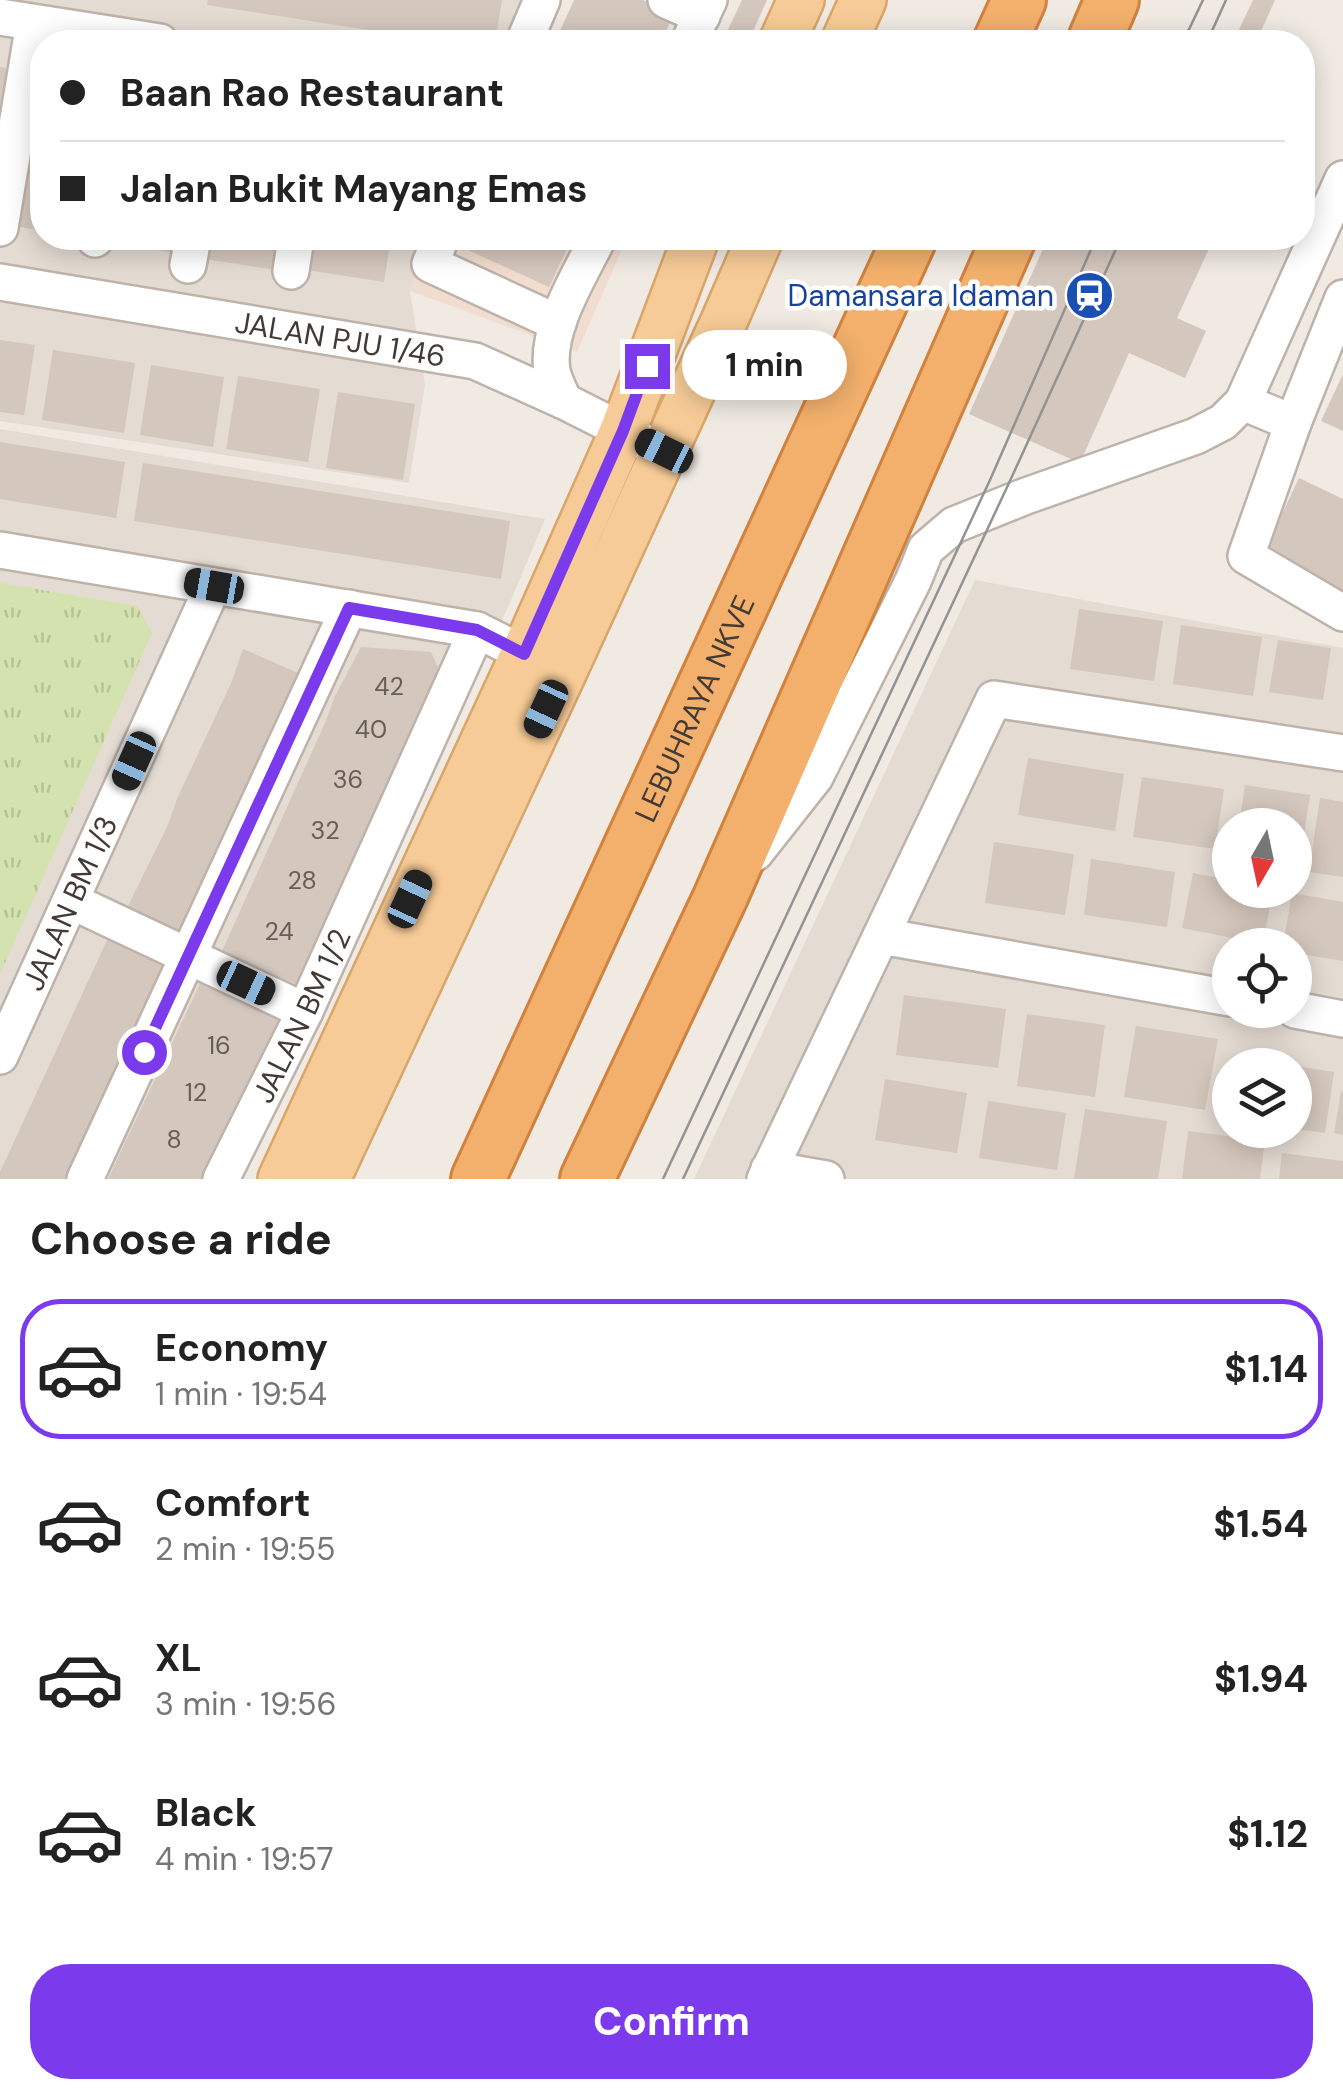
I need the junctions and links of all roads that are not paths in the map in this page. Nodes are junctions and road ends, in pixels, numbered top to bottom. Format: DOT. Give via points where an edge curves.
graph roads {
  1 [pos="542,0"];
  2 [pos="666,0"];
  3 [pos="802,0"];
  4 [pos="863,0"];
  5 [pos="1020,0"];
  6 [pos="1112,0"];
  7 [pos="17,20"];
  8 [pos="700,20"];
  9 [pos="76,30"];
  10 [pos="529,30"];
  11 [pos="788,30"];
  12 [pos="849,30"];
  13 [pos="1006,30"];
  14 [pos="1099,30"];
  15 [pos="19,148"];
  16 [pos="1343,179"];
  17 [pos="0,228"];
  18 [pos="1315,241"];
  19 [pos="436,250"];
  20 [pos="592,250"];
  21 [pos="691,250"];
  22 [pos="755,250"];
  23 [pos="904,250"];
  24 [pos="1003,250"];
  25 [pos="1311,250"];
  26 [pos="0,282"];
  27 [pos="1343,298"];
  28 [pos="558,324"];
  29 [pos="564,401"];
  30 [pos="1243,402"];
  31 [pos="1293,423"];
  32 [pos="623,431"];
  33 [pos="664,451"];
  34 [pos="0,550"];
  35 [pos="214,586"];
  36 [pos="349,608"];
  37 [pos="1343,613"];
  38 [pos="477,630"];
  39 [pos="543,663"];
  40 [pos="1343,753"];
  41 [pos="720,898"];
  42 [pos="71,901"];
  43 [pos="881,936"];
  44 [pos="188,956"];
  45 [pos="1212,995"];
  46 [pos="304,1011"];
  47 [pos="1312,1013"];
  48 [pos="1343,1019"];
  49 [pos="0,1056"];
  50 [pos="767,1174"];
  51 [pos="85,1179"];
  52 [pos="221,1179"];
  53 [pos="281,1179"];
  54 [pos="327,1179"];
  55 [pos="478,1179"];
  56 [pos="587,1179"];
  57 [pos="826,1179"];
  1 -- 10 [label="street"];
  2 -- 8 [label="street"];
  3 -- 11 [label="main road"];
  4 -- 12 [label="main road"];
  5 -- 13 [label="highway"];
  6 -- 14 [label="highway"];
  7 -- 9 [label="street"];
  7 -- 15 [label="street"];
  15 -- 17 [label="street"];
  16 -- 18 [label="street"];
  19 -- 28 [label="street" via="430,264"];
  20 -- 28 [label="street"];
  21 -- 32 [label="main road"];
  22 -- 33 [label="main road"];
  23 -- 55 [label="highway, LEBUHRAYA NKVE"];
  24 -- 41 [label="highway"];
  25 -- 30 [label="street"];
  26 -- 29 [label="street, JALAN PJU 1/46" via="475,361"];
  27 -- 31 [label="street"];
  28 -- 29 [label="street" via="552,373"];
  29 -- 32 [label="street, JALAN PJU 1/46"];
  30 -- 31 [label="street"];
  30 -- 41 [label="street" via="1196,436 954,525 926,549 815,777"];
  31 -- 37 [label="street" via="1246,556"];
  32 -- 33 [label="street, JALAN PJU 1/46"];
  32 -- 39 [label="main road"];
  33 -- 39 [label="main road"];
  34 -- 35 [label="street"];
  35 -- 36 [label="street"];
  35 -- 42 [label="street, JALAN BM 1/3"];
  36 -- 38 [label="street"];
  36 -- 44 [label="street"];
  38 -- 39 [label="street"];
  38 -- 46 [label="street, JALAN BM 1/2"];
  39 -- 53 [label="main road"];
  39 -- 54 [label="main road"];
  40 -- 43 [label="street" via="994,699"];
  41 -- 56 [label="highway"];
  42 -- 44 [label="street"];
  42 -- 49 [label="street, JALAN BM 1/3"];
  43 -- 45 [label="street"];
  43 -- 50 [label="street"];
  44 -- 46 [label="street"];
  44 -- 51 [label="street"];
  46 -- 52 [label="street, JALAN BM 1/2"];
  47 -- 48 [label="street"];
  50 -- 57 [label="street"];
}
